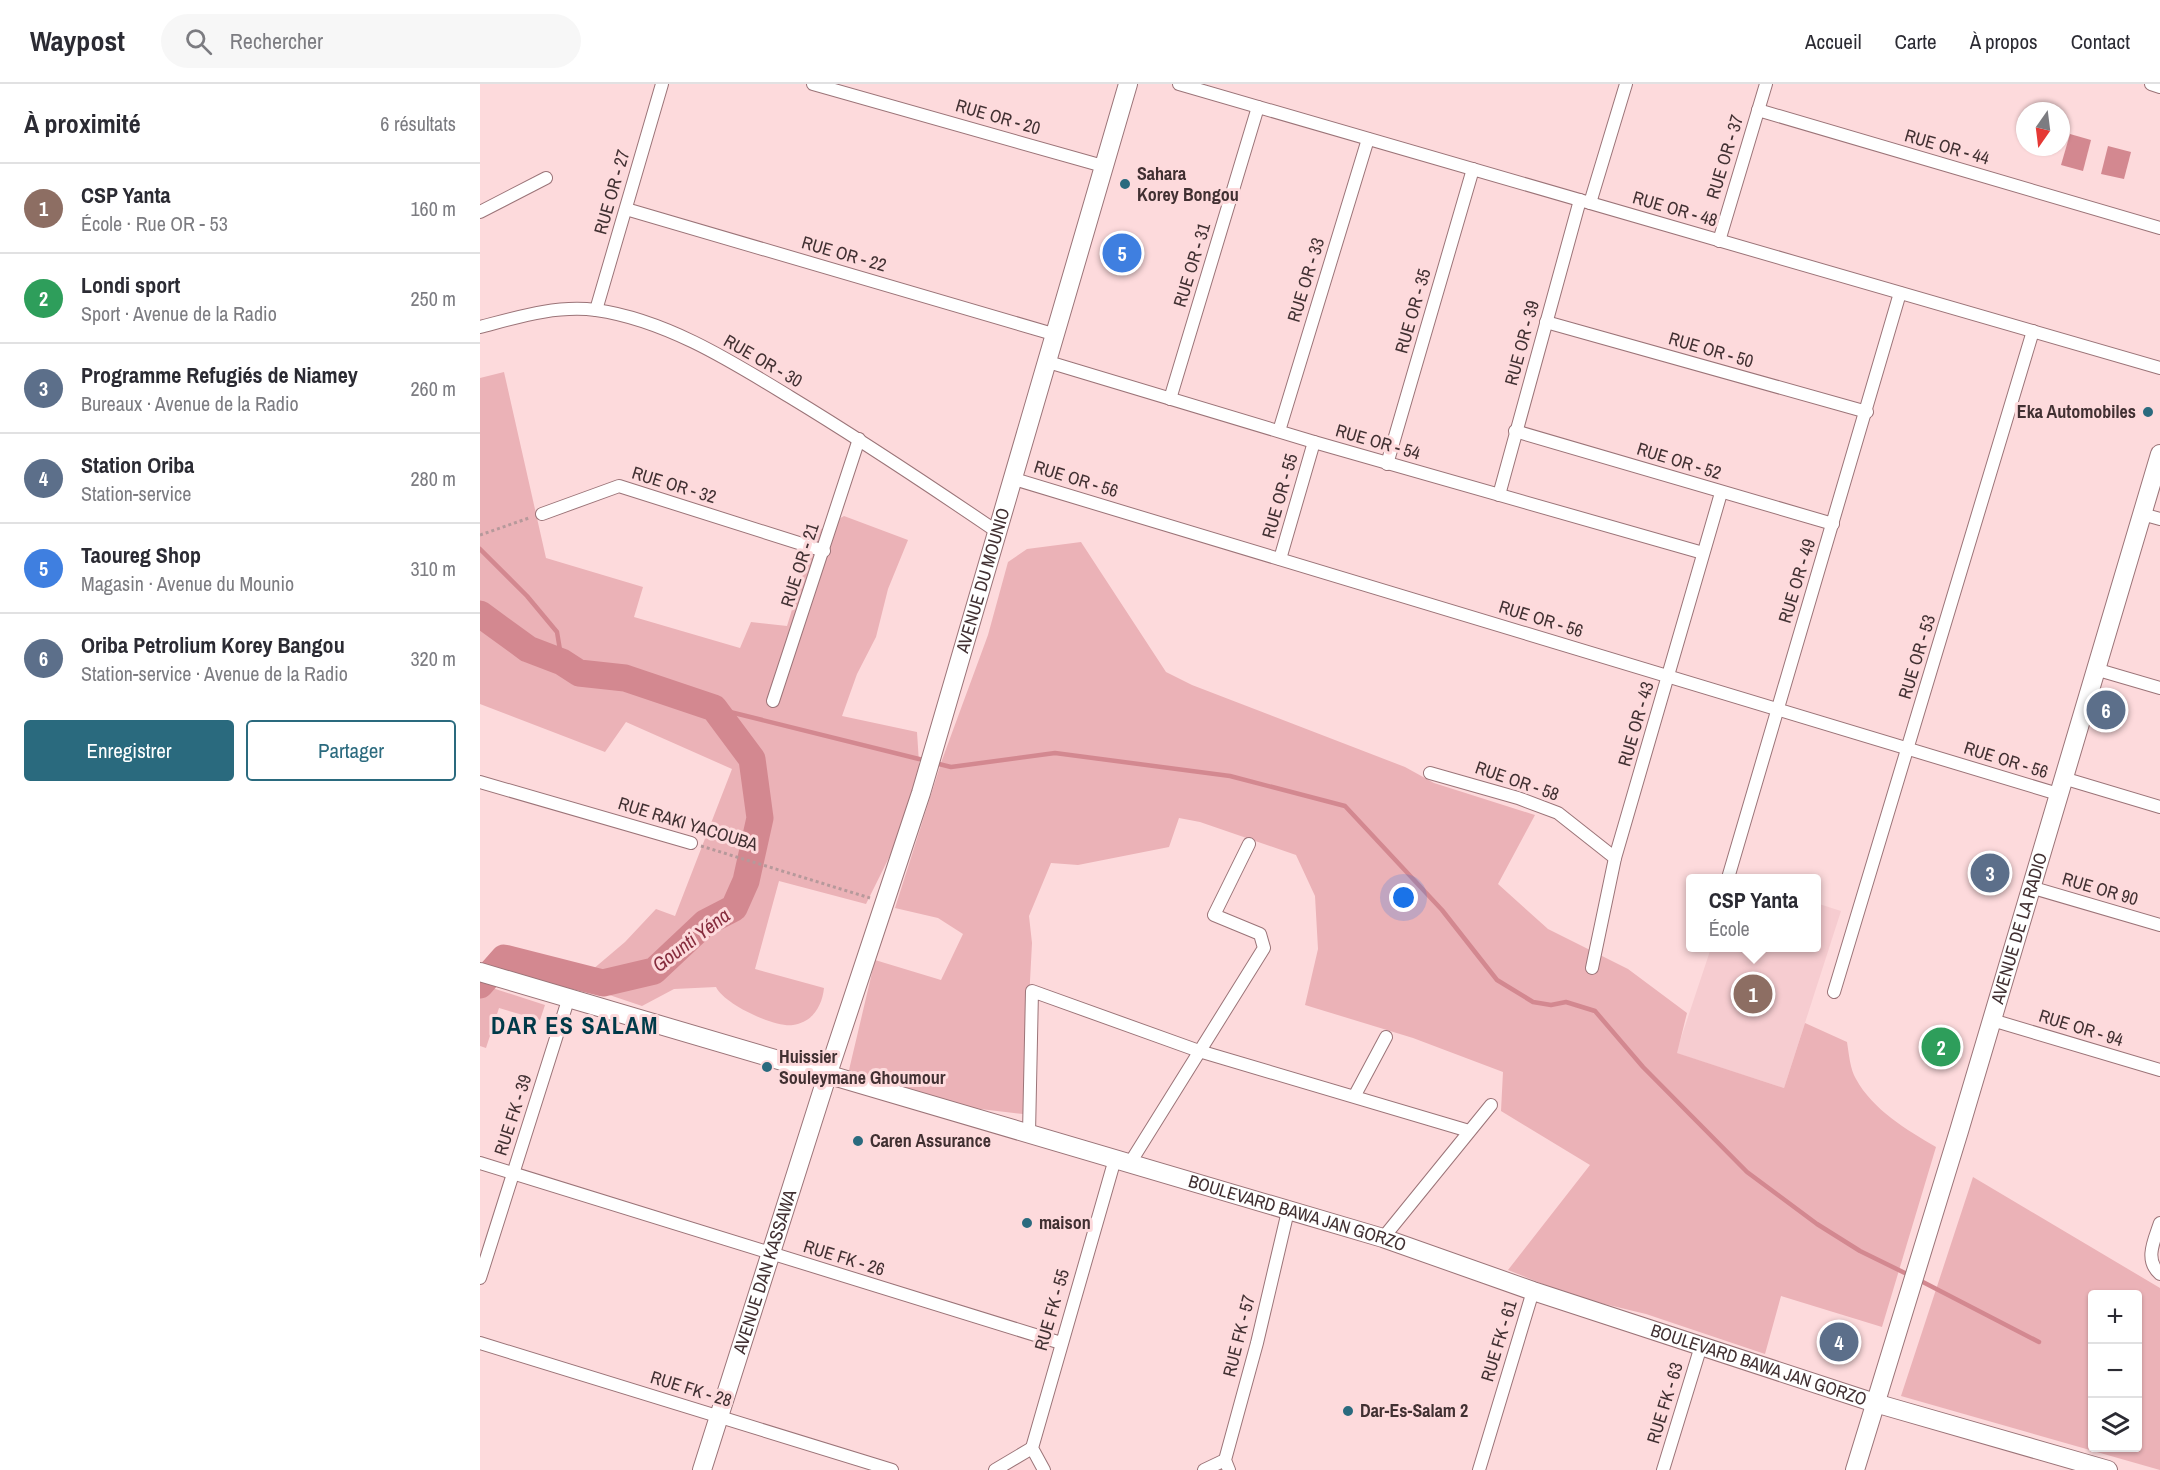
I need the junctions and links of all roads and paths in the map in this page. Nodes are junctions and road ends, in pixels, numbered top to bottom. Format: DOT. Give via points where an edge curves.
graph roads {
  1 [pos="662,84"];
  2 [pos="813,84"];
  3 [pos="1128,84"];
  4 [pos="1179,84"];
  5 [pos="1626,84"];
  6 [pos="1766,84"];
  7 [pos="2151,84"];
  8 [pos="2160,87"];
  9 [pos="857,90"];
  10 [pos="1258,107"];
  11 [pos="1758,110"];
  12 [pos="1368,139"];
  13 [pos="1103,166"];
  14 [pos="1473,169"];
  15 [pos="546,178"];
  16 [pos="1585,202"];
  17 [pos="626,209"];
  18 [pos="480,212"];
  19 [pos="2160,228"];
  20 [pos="1719,241"];
  21 [pos="1900,293"];
  22 [pos="596,310"];
  23 [pos="1546,322"];
  24 [pos="480,327"];
  25 [pos="2033,331"];
  26 [pos="1053,334"];
  27 [pos="1046,361"];
  28 [pos="2160,368"];
  29 [pos="1170,399"];
  30 [pos="1867,412"];
  31 [pos="1515,431"];
  32 [pos="1279,432"];
  33 [pos="859,439"];
  34 [pos="1314,442"];
  35 [pos="2160,454"];
  36 [pos="1387,464"];
  37 [pos="1014,479"];
  38 [pos="1721,493"];
  39 [pos="1499,495"];
  40 [pos="542,514"];
  41 [pos="2142,514"];
  42 [pos="2160,519"];
  43 [pos="1833,524"];
  44 [pos="999,533"];
  45 [pos="480,535"];
  46 [pos="824,551"];
  47 [pos="1703,553"];
  48 [pos="1280,560"];
  49 [pos="2095,669"];
  50 [pos="1669,677"];
  51 [pos="2160,688"];
  52 [pos="773,701"];
  53 [pos="1778,710"];
  54 [pos="1908,749"];
  55 [pos="1430,773"];
  56 [pos="480,782"];
  57 [pos="2060,786"];
  58 [pos="2160,807"];
  59 [pos="691,843"];
  60 [pos="1249,844"];
  61 [pos="1615,858"];
  62 [pos="1729,874"];
  63 [pos="2030,887"];
  64 [pos="884,902"];
  65 [pos="2160,925"];
  66 [pos="1592,968"];
  67 [pos="480,972"];
  68 [pos="1833,992"];
  69 [pos="569,998"];
  70 [pos="1992,1020"];
  71 [pos="1386,1037"];
  72 [pos="1199,1051"];
  73 [pos="2160,1070"];
  74 [pos="828,1073"];
  75 [pos="1354,1095"];
  76 [pos="1491,1105"];
  77 [pos="1469,1131"];
  78 [pos="1029,1133"];
  79 [pos="1122,1161"];
  80 [pos="480,1163"];
  81 [pos="513,1175"];
  82 [pos="1288,1211"];
  83 [pos="2160,1223"];
  84 [pos="1383,1238"];
  85 [pos="770,1254"];
  86 [pos="2160,1274"];
  87 [pos="480,1278"];
  88 [pos="1533,1291"];
  89 [pos="480,1343"];
  90 [pos="1061,1343"];
  91 [pos="1701,1346"];
  92 [pos="1875,1403"];
  93 [pos="719,1416"];
  94 [pos="1032,1448"];
  95 [pos="1227,1465"];
  96 [pos="702,1470"];
  97 [pos="892,1470"];
  98 [pos="995,1470"];
  99 [pos="1044,1470"];
  100 [pos="1204,1470"];
  101 [pos="1479,1470"];
  102 [pos="1664,1470"];
  103 [pos="1855,1470"];
  104 [pos="2106,1470"];
  1 -- 17 [label="street, RUE OR - 27"];
  2 -- 9 [label="street, RUE OR - 20"];
  3 -- 13 [label="street, AVENUE DU MOUNIO"];
  4 -- 10 [label="street, RUE OR - 48"];
  5 -- 16 [label="street, RUE OR - 39"];
  6 -- 11 [label="street, RUE OR - 37"];
  7 -- 8 [label="street"];
  9 -- 13 [label="street, RUE OR - 20"];
  10 -- 12 [label="street, RUE OR - 48"];
  10 -- 29 [label="street, RUE OR - 31"];
  11 -- 19 [label="street, RUE OR - 44"];
  11 -- 20 [label="street, RUE OR - 37"];
  12 -- 14 [label="street, RUE OR - 48"];
  12 -- 32 [label="street, RUE OR - 33"];
  13 -- 26 [label="street, AVENUE DU MOUNIO"];
  14 -- 16 [label="street, RUE OR - 48"];
  14 -- 36 [label="street, RUE OR - 35"];
  15 -- 18 [label="street"];
  16 -- 20 [label="street, RUE OR - 48"];
  16 -- 23 [label="street, RUE OR - 39"];
  17 -- 22 [label="street, RUE OR - 27"];
  17 -- 26 [label="street, RUE OR - 22"];
  20 -- 21 [label="street, RUE OR - 48"];
  21 -- 25 [label="street, RUE OR - 48"];
  21 -- 30 [label="street, RUE OR - 49"];
  22 -- 24 [label="street, RUE OR - 30" via="537,312"];
  22 -- 33 [label="street, RUE OR - 30" via="702,346"];
  23 -- 30 [label="street, RUE OR - 50"];
  23 -- 31 [label="street, RUE OR - 39"];
  25 -- 28 [label="street, RUE OR - 48"];
  25 -- 54 [label="street, RUE OR - 53"];
  26 -- 27 [label="street, AVENUE DU MOUNIO"];
  27 -- 29 [label="street, RUE OR - 54"];
  27 -- 37 [label="street, AVENUE DU MOUNIO"];
  29 -- 32 [label="street, RUE OR - 54"];
  30 -- 43 [label="street, RUE OR - 49"];
  31 -- 38 [label="street, RUE OR - 52"];
  31 -- 39 [label="street, RUE OR - 39"];
  32 -- 34 [label="street, RUE OR - 54"];
  33 -- 44 [label="street, RUE OR - 30"];
  33 -- 46 [label="street, RUE OR - 21"];
  34 -- 36 [label="street, RUE OR - 54"];
  34 -- 48 [label="street, RUE OR - 55"];
  35 -- 41 [label="street, AVENUE DE LA RADIO"];
  36 -- 39 [label="street, RUE OR - 54"];
  37 -- 44 [label="street, AVENUE DU MOUNIO"];
  37 -- 48 [label="street, RUE OR - 56"];
  38 -- 43 [label="street, RUE OR - 52"];
  38 -- 47 [label="street, RUE OR - 43"];
  39 -- 47 [label="street, RUE OR - 54"];
  40 -- 45 [label="path"];
  40 -- 46 [label="street, RUE OR - 32" via="620,486"];
  41 -- 42 [label="street"];
  41 -- 49 [label="street, AVENUE DE LA RADIO"];
  43 -- 53 [label="street, RUE OR - 49"];
  44 -- 64 [label="street, AVENUE DU MOUNIO"];
  46 -- 52 [label="street, RUE OR - 21"];
  47 -- 50 [label="street, RUE OR - 43"];
  48 -- 50 [label="street, RUE OR - 56"];
  49 -- 51 [label="street"];
  49 -- 57 [label="street, AVENUE DE LA RADIO"];
  50 -- 53 [label="street, RUE OR - 56"];
  50 -- 61 [label="street, RUE OR - 43"];
  53 -- 54 [label="street, RUE OR - 56"];
  53 -- 62 [label="street, RUE OR - 49"];
  54 -- 57 [label="street, RUE OR - 56"];
  54 -- 68 [label="street, RUE OR - 53"];
  55 -- 61 [label="street, RUE OR - 58" via="1558,813"];
  56 -- 59 [label="street, RUE RAKI YACOUBA"];
  57 -- 58 [label="street, RUE OR - 56"];
  57 -- 63 [label="street, AVENUE DE LA RADIO"];
  59 -- 64 [label="path, RUE RAKI YACOUBA"];
  60 -- 72 [label="street, RUE FK - 55" via="1214,915 1260,934 1264,948"];
  61 -- 66 [label="street, RUE OR - 43"];
  63 -- 65 [label="street, RUE OR 90"];
  63 -- 70 [label="street, AVENUE DE LA RADIO"];
  64 -- 74 [label="street, AVENUE DU MOUNIO"];
  67 -- 69 [label="street, BOULEVARD BAWA JAN GORZO"];
  69 -- 74 [label="street, BOULEVARD BAWA JAN GORZO"];
  69 -- 81 [label="street, RUE FK - 39"];
  70 -- 73 [label="street, RUE OR - 94"];
  70 -- 92 [label="street, AVENUE DE LA RADIO"];
  71 -- 75 [label="street"];
  72 -- 75 [label="street"];
  72 -- 78 [label="street" via="1032,991"];
  72 -- 79 [label="street, RUE FK - 55"];
  74 -- 78 [label="street, BOULEVARD BAWA JAN GORZO"];
  74 -- 85 [label="street, AVENUE DAN KASSAWA"];
  75 -- 77 [label="street"];
  76 -- 77 [label="street"];
  77 -- 84 [label="street"];
  78 -- 79 [label="street, BOULEVARD BAWA JAN GORZO"];
  79 -- 82 [label="street, BOULEVARD BAWA JAN GORZO"];
  79 -- 90 [label="street, RUE FK - 55"];
  80 -- 81 [label="street, RUE FK - 26"];
  81 -- 85 [label="street, RUE FK - 26"];
  81 -- 87 [label="street, RUE FK - 39"];
  82 -- 84 [label="street, BOULEVARD BAWA JAN GORZO"];
  82 -- 95 [label="street, RUE FK - 57"];
  83 -- 86 [label="street" via="2150,1253 2151,1264"];
  84 -- 88 [label="street, BOULEVARD BAWA JAN GORZO"];
  85 -- 90 [label="street, RUE FK - 26"];
  85 -- 93 [label="street, AVENUE DAN KASSAWA"];
  88 -- 91 [label="street, BOULEVARD BAWA JAN GORZO"];
  88 -- 101 [label="street, RUE FK - 61"];
  89 -- 93 [label="street, RUE FK - 28"];
  90 -- 94 [label="street, RUE FK - 55"];
  91 -- 92 [label="street, BOULEVARD BAWA JAN GORZO"];
  91 -- 102 [label="street, RUE FK - 63"];
  92 -- 103 [label="street, AVENUE DE LA RADIO"];
  92 -- 104 [label="street, BOULEVARD BAWA JAN GORZO"];
  93 -- 96 [label="street, AVENUE DAN KASSAWA"];
  93 -- 97 [label="street, RUE FK - 28"];
  94 -- 98 [label="street"];
  94 -- 99 [label="street"];
  95 -- 100 [label="street"];
}
